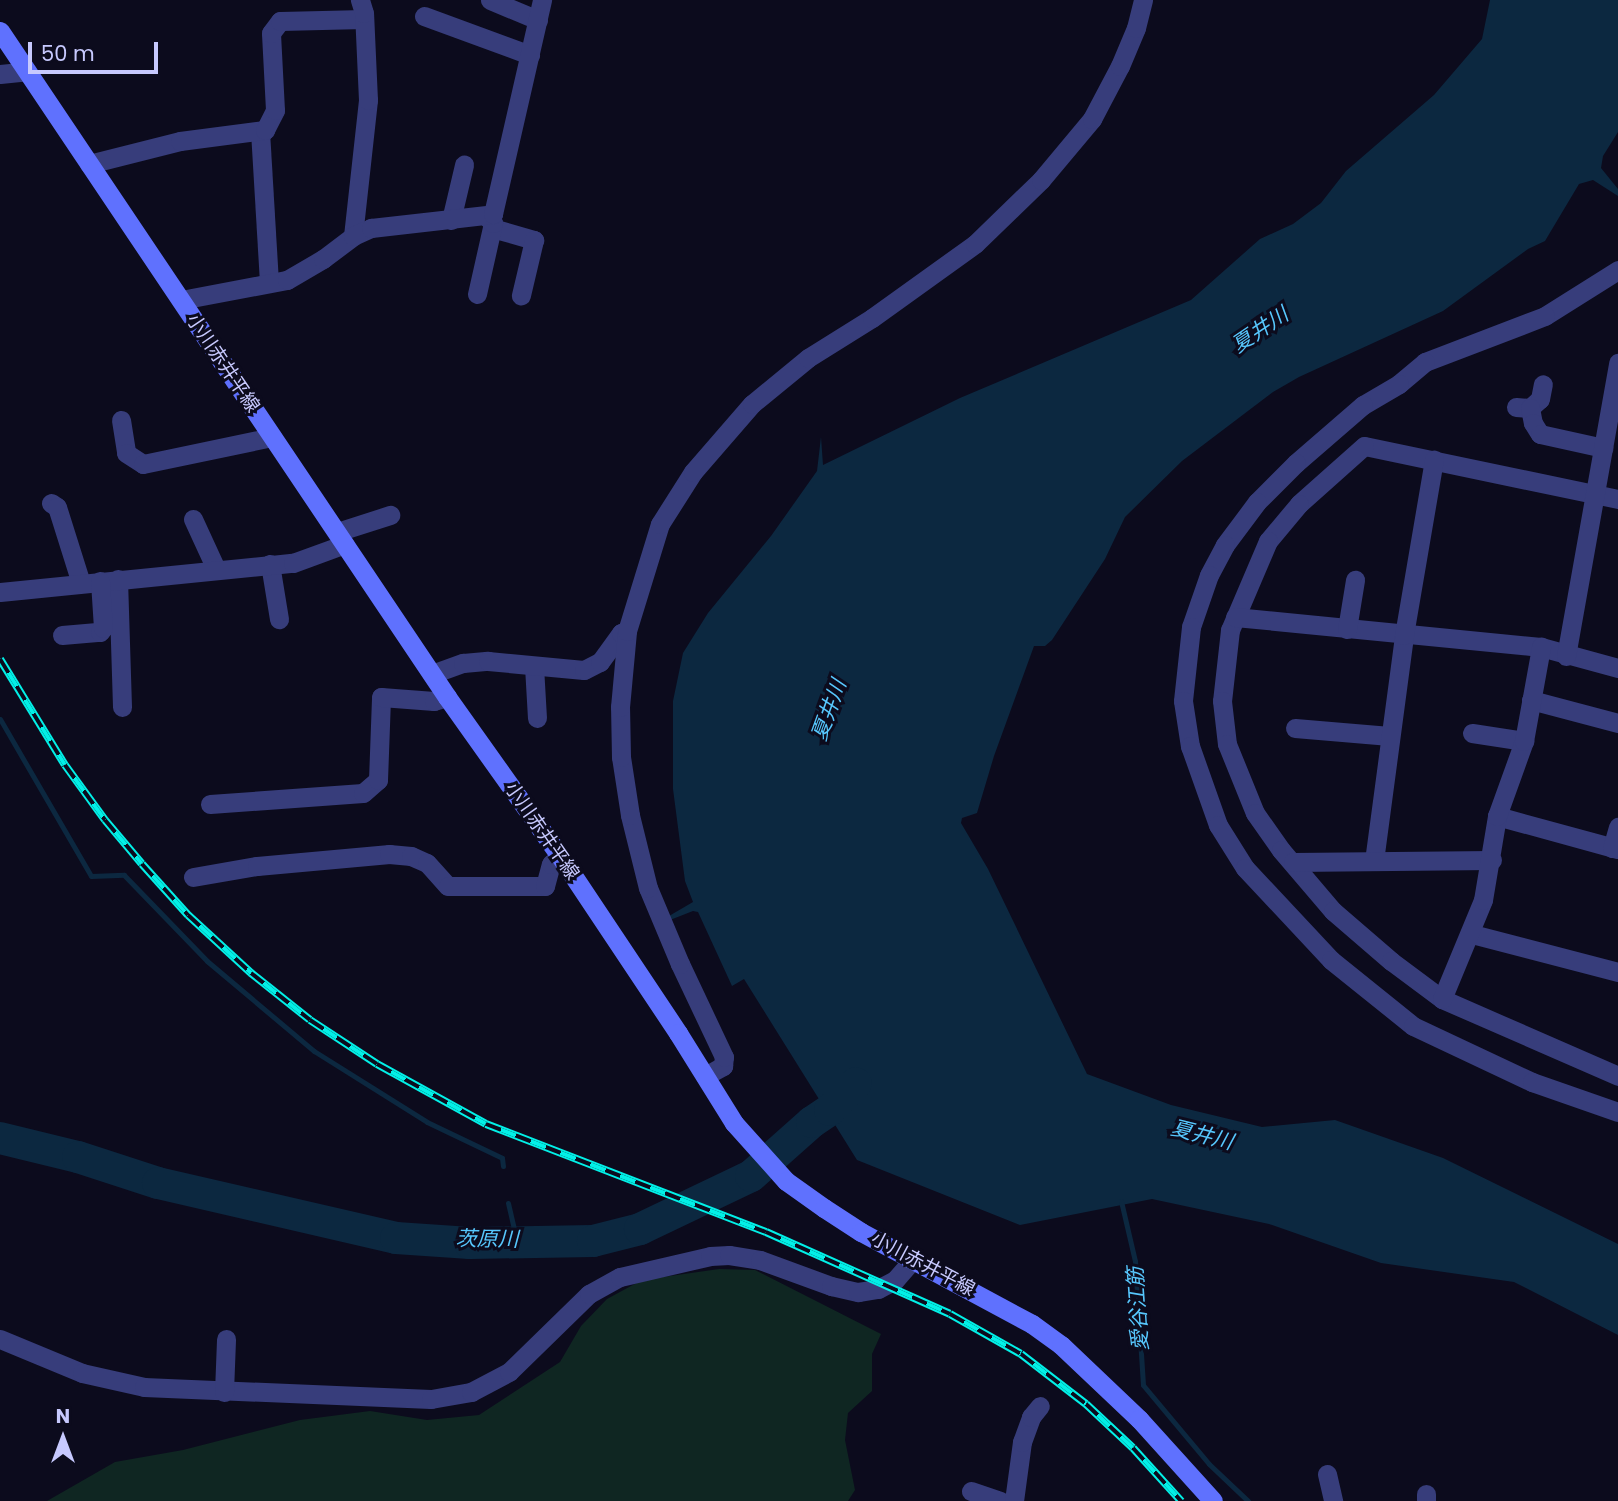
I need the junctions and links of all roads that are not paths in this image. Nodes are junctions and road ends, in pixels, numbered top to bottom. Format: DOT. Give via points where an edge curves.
graph roads {
  1 [pos="490,0"];
  2 [pos="542,0"];
  3 [pos="1143,0"];
  4 [pos="362,9"];
  5 [pos="424,16"];
  6 [pos="538,20"];
  7 [pos="0,31"];
  8 [pos="530,55"];
  9 [pos="27,71"];
  10 [pos="0,74"];
  11 [pos="260,131"];
  12 [pos="89,164"];
  13 [pos="464,164"];
  14 [pos="452,220"];
  15 [pos="490,223"];
  16 [pos="353,236"];
  17 [pos="1618,270"];
  18 [pos="269,284"];
  19 [pos="477,294"];
  20 [pos="521,295"];
  21 [pos="181,300"];
  22 [pos="1618,363"];
  23 [pos="1543,384"];
  24 [pos="121,420"];
  25 [pos="272,437"];
  26 [pos="1603,448"];
  27 [pos="1434,460"];
  28 [pos="1594,494"];
  29 [pos="1618,499"];
  30 [pos="51,503"];
  31 [pos="390,515"];
  32 [pos="193,519"];
  33 [pos="341,538"];
  34 [pos="270,564"];
  35 [pos="216,569"];
  36 [pos="1356,580"];
  37 [pos="100,581"];
  38 [pos="0,592"];
  39 [pos="1235,617"];
  40 [pos="279,619"];
  41 [pos="1347,629"];
  42 [pos="627,631"];
  43 [pos="62,635"];
  44 [pos="1404,635"];
  45 [pos="1541,647"];
  46 [pos="1566,656"];
  47 [pos="534,666"];
  48 [pos="1618,668"];
  49 [pos="432,674"];
  50 [pos="447,697"];
  51 [pos="1531,700"];
  52 [pos="122,708"];
  53 [pos="537,718"];
  54 [pos="1618,723"];
  55 [pos="1295,728"];
  56 [pos="1472,733"];
  57 [pos="1390,736"];
  58 [pos="1524,741"];
  59 [pos="210,804"];
  60 [pos="1497,816"];
  61 [pos="1618,827"];
  62 [pos="1615,848"];
  63 [pos="560,856"];
  64 [pos="1492,860"];
  65 [pos="1374,861"];
  66 [pos="1293,862"];
  67 [pos="193,877"];
  68 [pos="1472,934"];
  69 [pos="1618,972"];
  70 [pos="1442,999"];
  71 [pos="1618,1076"];
  72 [pos="708,1083"];
  73 [pos="1618,1112"];
  74 [pos="913,1259"];
  75 [pos="0,1339"];
  76 [pos="226,1339"];
  77 [pos="224,1392"];
  78 [pos="1040,1406"];
  79 [pos="1327,1474"];
  80 [pos="971,1491"];
  81 [pos="1000,1501"];
  82 [pos="1014,1501"];
  83 [pos="1213,1501"];
  84 [pos="1333,1501"];
  1 -- 6 [label="street"];
  2 -- 6 [label="street"];
  3 -- 42 [label="street" via="1125,53 1092,119 1041,180 975,244 808,358 752,404 722,437 660,524"];
  4 -- 11 [label="street" via="280,21 271,33 275,110 269,126"];
  4 -- 16 [label="street" via="368,100"];
  5 -- 8 [label="street"];
  6 -- 8 [label="street"];
  7 -- 9 [label="main road, 小川赤井平線"];
  8 -- 15 [label="street"];
  9 -- 10 [label="street"];
  9 -- 12 [label="main road, 小川赤井平線"];
  11 -- 12 [label="street" via="210,135"];
  11 -- 18 [label="street"];
  12 -- 21 [label="main road, 小川赤井平線"];
  13 -- 14 [label="street"];
  14 -- 15 [label="street"];
  14 -- 16 [label="street" via="395,224"];
  15 -- 19 [label="street"];
  15 -- 20 [label="street" via="534,240"];
  16 -- 18 [label="street" via="301,274"];
  17 -- 73 [label="street" via="1545,316 1425,362 1363,405 1296,463 1257,502 1209,575 1191,627 1183,701 1190,746 1218,825 1245,869 1331,960 1413,1026 1532,1082"];
  18 -- 21 [label="street"];
  21 -- 25 [label="main road, 小川赤井平線"];
  22 -- 26 [label="street"];
  23 -- 26 [label="street" via="1540,399 1523,408 1540,433"];
  24 -- 25 [label="street" via="126,453 143,464"];
  25 -- 33 [label="main road, 小川赤井平線"];
  26 -- 28 [label="street"];
  27 -- 28 [label="street"];
  27 -- 39 [label="street" via="1364,446 1299,504 1268,541"];
  27 -- 44 [label="street"];
  28 -- 29 [label="street"];
  28 -- 46 [label="street"];
  30 -- 37 [label="street"];
  31 -- 33 [label="street"];
  32 -- 35 [label="street"];
  33 -- 34 [label="street" via="293,563"];
  33 -- 49 [label="main road, 小川赤井平線"];
  34 -- 35 [label="street"];
  34 -- 40 [label="street"];
  35 -- 37 [label="street"];
  36 -- 41 [label="street"];
  37 -- 38 [label="street"];
  37 -- 43 [label="street" via="103,628"];
  37 -- 52 [label="street"];
  39 -- 41 [label="street"];
  39 -- 66 [label="street" via="1222,701 1227,744 1255,813"];
  41 -- 44 [label="street"];
  42 -- 47 [label="street" via="590,668"];
  42 -- 72 [label="street" via="620,707 621,757 630,815 648,888 724,1057 723,1066"];
  44 -- 45 [label="street"];
  44 -- 57 [label="street"];
  45 -- 46 [label="street"];
  45 -- 51 [label="street"];
  46 -- 48 [label="street"];
  47 -- 49 [label="street" via="475,662"];
  47 -- 53 [label="street"];
  49 -- 50 [label="main road, 小川赤井平線"];
  50 -- 59 [label="street" via="434,701 381,697 378,780 363,793"];
  50 -- 63 [label="main road, 小川赤井平線"];
  51 -- 54 [label="street"];
  51 -- 58 [label="street"];
  55 -- 57 [label="street"];
  56 -- 58 [label="street"];
  57 -- 65 [label="street"];
  58 -- 60 [label="street"];
  60 -- 62 [label="street"];
  60 -- 64 [label="street"];
  61 -- 62 [label="street"];
  63 -- 67 [label="street" via="551,864 545,886 448,886 427,863 388,854"];
  63 -- 72 [label="main road, 小川赤井平線"];
  64 -- 65 [label="street"];
  64 -- 68 [label="street"];
  65 -- 66 [label="street"];
  66 -- 70 [label="street" via="1333,911"];
  68 -- 69 [label="street"];
  68 -- 70 [label="street"];
  70 -- 71 [label="street"];
  72 -- 74 [label="main road, 小川赤井平線" via="755,1149 786,1181"];
  74 -- 77 [label="street" via="895,1280 858,1292 729,1255 620,1277 589,1294 509,1373 452,1396 413,1400"];
  74 -- 83 [label="main road, 小川赤井平線" via="1061,1345 1139,1419"];
  75 -- 77 [label="street" via="82,1373 123,1384"];
  76 -- 77 [label="street"];
  78 -- 82 [label="street" via="1022,1442"];
  79 -- 84 [label="street"];
  80 -- 81 [label="street"];
}
